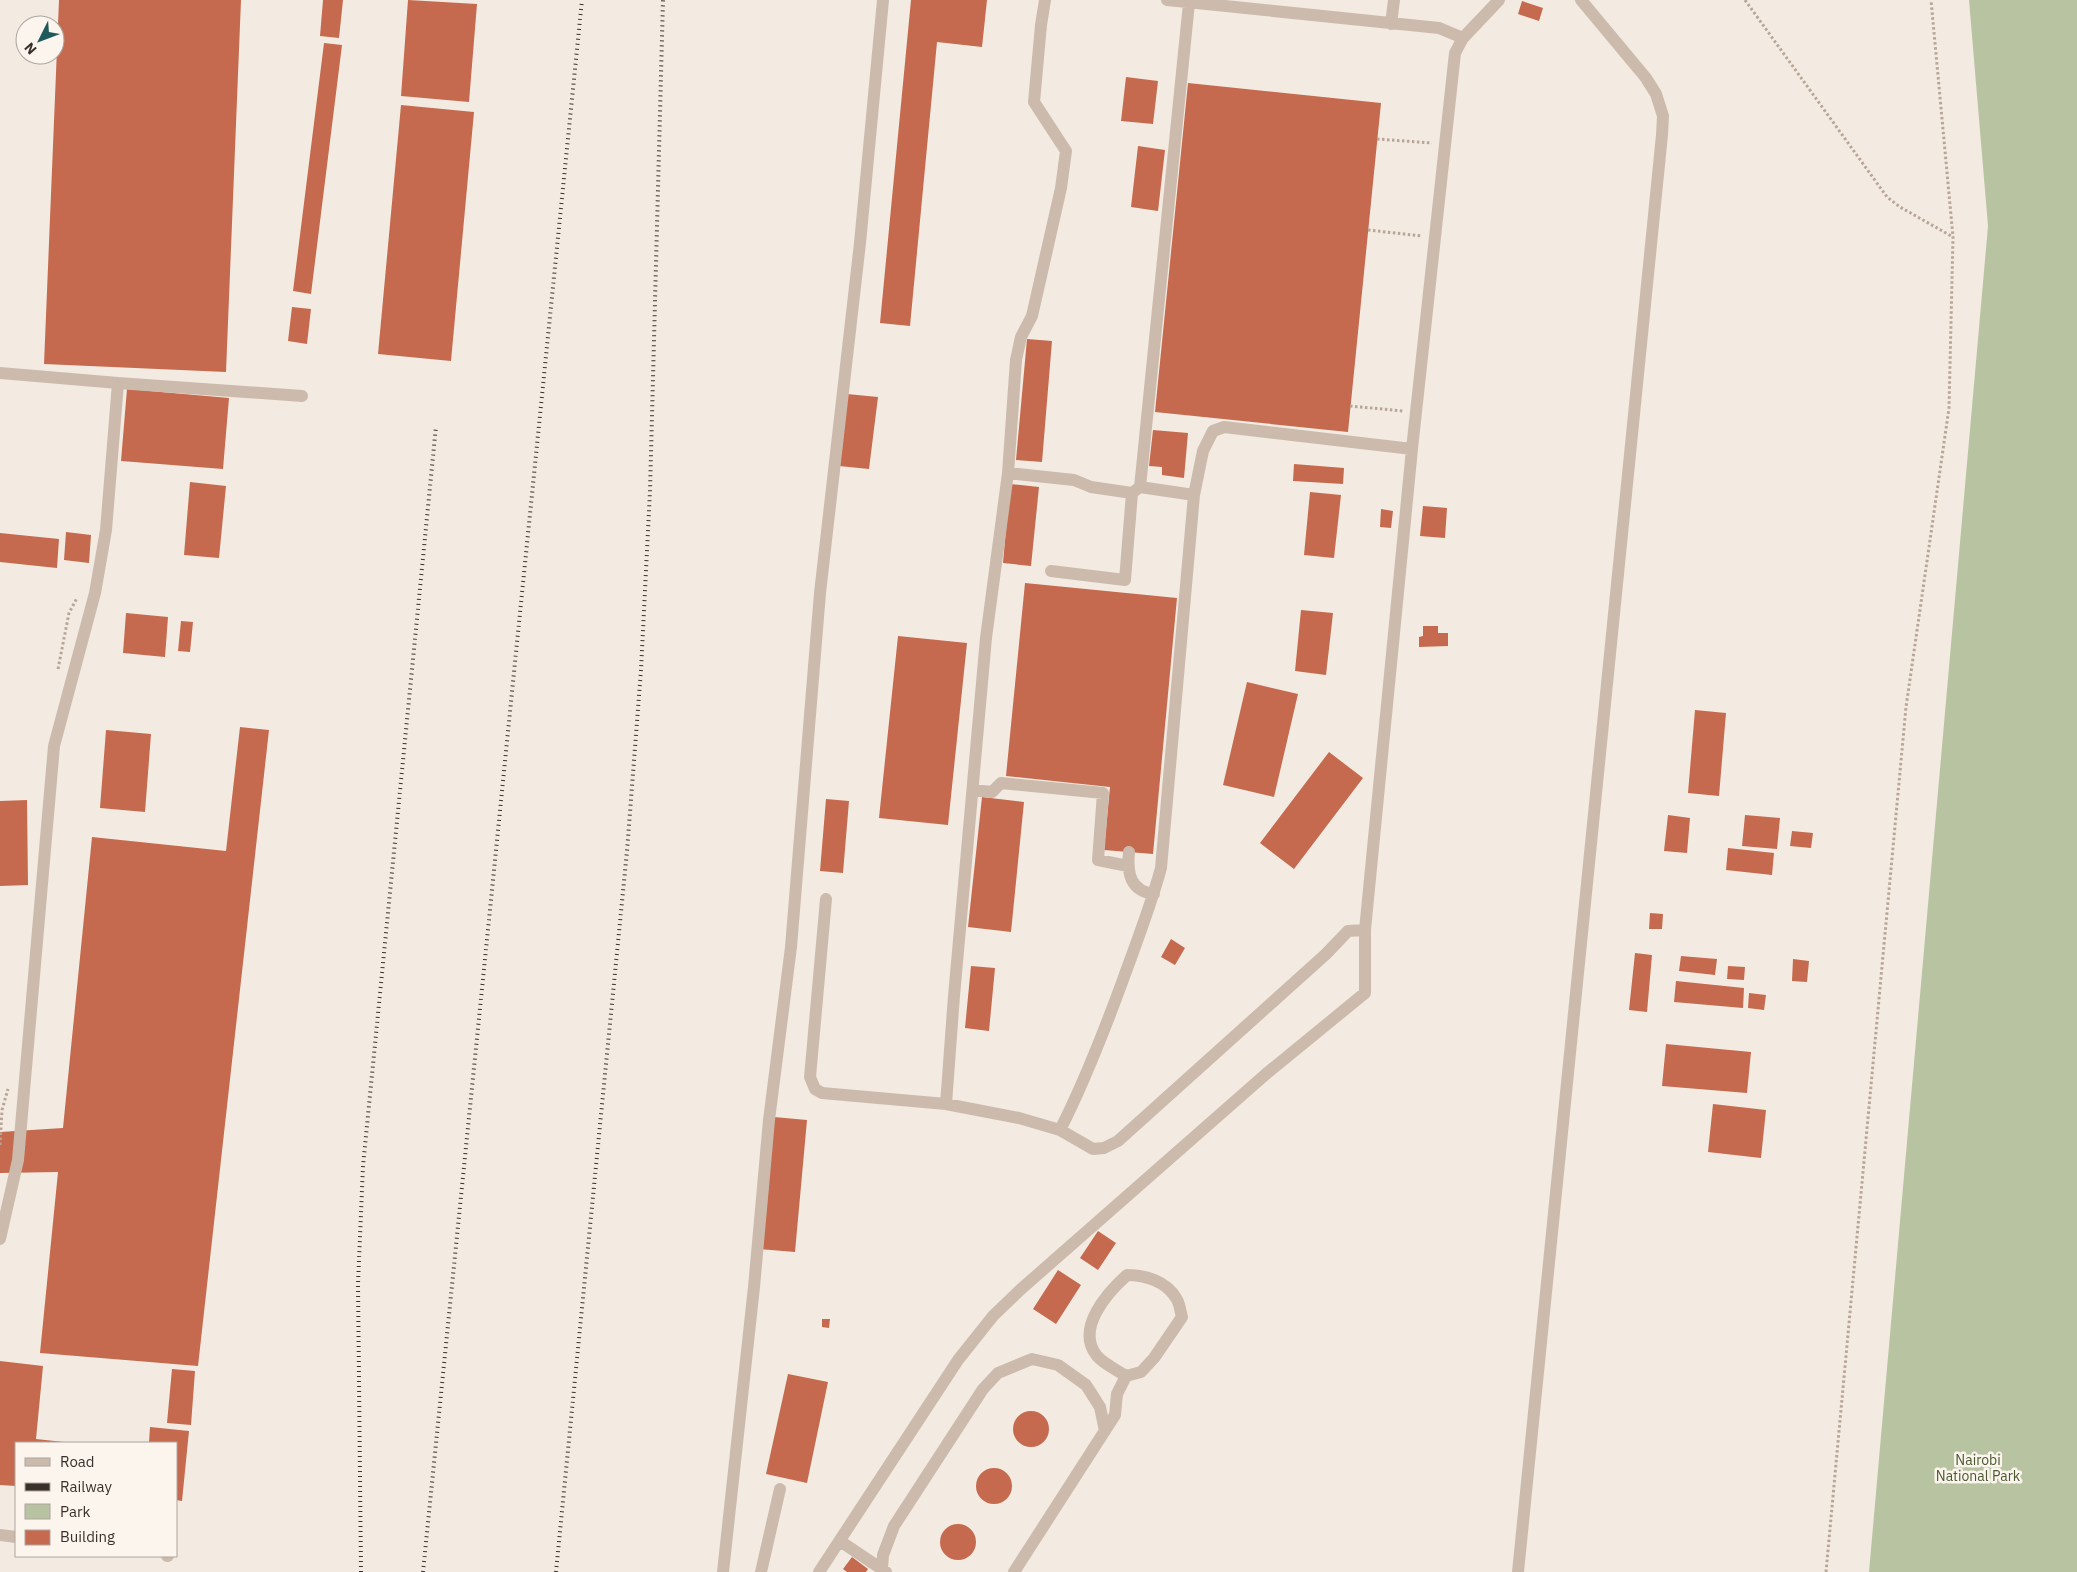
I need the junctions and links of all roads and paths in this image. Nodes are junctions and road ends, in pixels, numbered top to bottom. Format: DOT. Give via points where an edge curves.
graph roads {
  1 [pos="883,0"];
  2 [pos="1046,0"];
  3 [pos="1167,0"];
  4 [pos="1394,0"];
  5 [pos="1499,0"];
  6 [pos="1581,0"];
  7 [pos="1745,0"];
  8 [pos="1931,0"];
  9 [pos="1189,3"];
  10 [pos="1260,5"];
  11 [pos="1391,24"];
  12 [pos="1463,38"];
  13 [pos="1377,139"];
  14 [pos="1445,144"];
  15 [pos="1368,230"];
  16 [pos="1953,237"];
  17 [pos="1436,238"];
  18 [pos="0,373"];
  19 [pos="118,383"];
  20 [pos="302,396"];
  21 [pos="1350,406"];
  22 [pos="1416,413"];
  23 [pos="1412,449"];
  24 [pos="1008,473"];
  25 [pos="1136,490"];
  26 [pos="1194,495"];
  27 [pos="1051,571"];
  28 [pos="973,790"];
  29 [pos="1129,852"];
  30 [pos="1128,866"];
  31 [pos="1154,894"];
  32 [pos="826,899"];
  33 [pos="1365,930"];
  34 [pos="946,1104"];
  35 [pos="1060,1130"];
  36 [pos="0,1239"];
  37 [pos="1126,1376"];
  38 [pos="1105,1431"];
  39 [pos="780,1489"];
  40 [pos="0,1535"];
  41 [pos="15,1537"];
  42 [pos="840,1541"];
  43 [pos="884,1570"];
  44 [pos="723,1572"];
  45 [pos="761,1572"];
  46 [pos="819,1572"];
  47 [pos="1014,1572"];
  48 [pos="1518,1572"];
  49 [pos="1826,1572"];
  1 -- 44 [label="lane" via="860,243 820,592 791,947 769,1120"];
  2 -- 24 [label="lane" via="1034,102 1066,151 1061,188 1032,316 1021,337 1016,360"];
  3 -- 9 [label="lane"];
  4 -- 11 [label="lane"];
  5 -- 12 [label="lane"];
  6 -- 48 [label="lane" via="1646,78 1656,94 1663,116"];
  7 -- 16 [label="path" via="1887,197"];
  8 -- 16 [label="path"];
  9 -- 10 [label="lane"];
  9 -- 25 [label="lane"];
  10 -- 11 [label="lane"];
  11 -- 12 [label="lane" via="1439,28"];
  12 -- 14 [label="lane" via="1455,53"];
  13 -- 14 [label="path"];
  14 -- 17 [label="lane"];
  15 -- 17 [label="path"];
  16 -- 49 [label="path" via="1949,408 1906,707"];
  17 -- 22 [label="lane"];
  18 -- 19 [label="lane"];
  19 -- 20 [label="lane"];
  19 -- 36 [label="lane" via="106,530 95,594 54,746 18,1160"];
  21 -- 22 [label="path"];
  22 -- 23 [label="lane"];
  23 -- 26 [label="lane" via="1224,427 1213,431 1203,452"];
  23 -- 33 [label="lane"];
  24 -- 25 [label="lane" via="1074,480 1091,487"];
  24 -- 28 [label="lane" via="986,638"];
  25 -- 26 [label="lane"];
  25 -- 27 [label="lane" via="1125,580"];
  26 -- 31 [label="lane" via="1161,868"];
  28 -- 30 [label="lane" via="992,792 1001,784 1103,793 1098,860"];
  28 -- 34 [label="lane"];
  29 -- 30 [label="lane"];
  30 -- 31 [label="lane" via="1133,882 1144,893"];
  31 -- 35 [label="lane" via="1080,1092"];
  32 -- 34 [label="lane" via="810,1077 815,1089 822,1094"];
  33 -- 35 [label="lane" via="1348,931 1118,1141 1093,1149"];
  33 -- 42 [label="lane" via="1365,993 1266,1074 993,1316 958,1360"];
  34 -- 35 [label="lane" via="1019,1118"];
  37 -- 37 [label="lane" via="1141,1372 1182,1317 1177,1299 1167,1287 1143,1275 1127,1275 1114,1286 1091,1322 1090,1342 1097,1356"];
  37 -- 38 [label="lane" via="1117,1394 1115,1415"];
  38 -- 43 [label="lane" via="1100,1407 1086,1385 1058,1365 1032,1359 998,1373 983,1389 894,1526 883,1555"];
  38 -- 47 [label="lane"];
  39 -- 45 [label="lane"];
  40 -- 41 [label="lane"];
  42 -- 43 [label="lane"];
  42 -- 46 [label="lane"];
}
